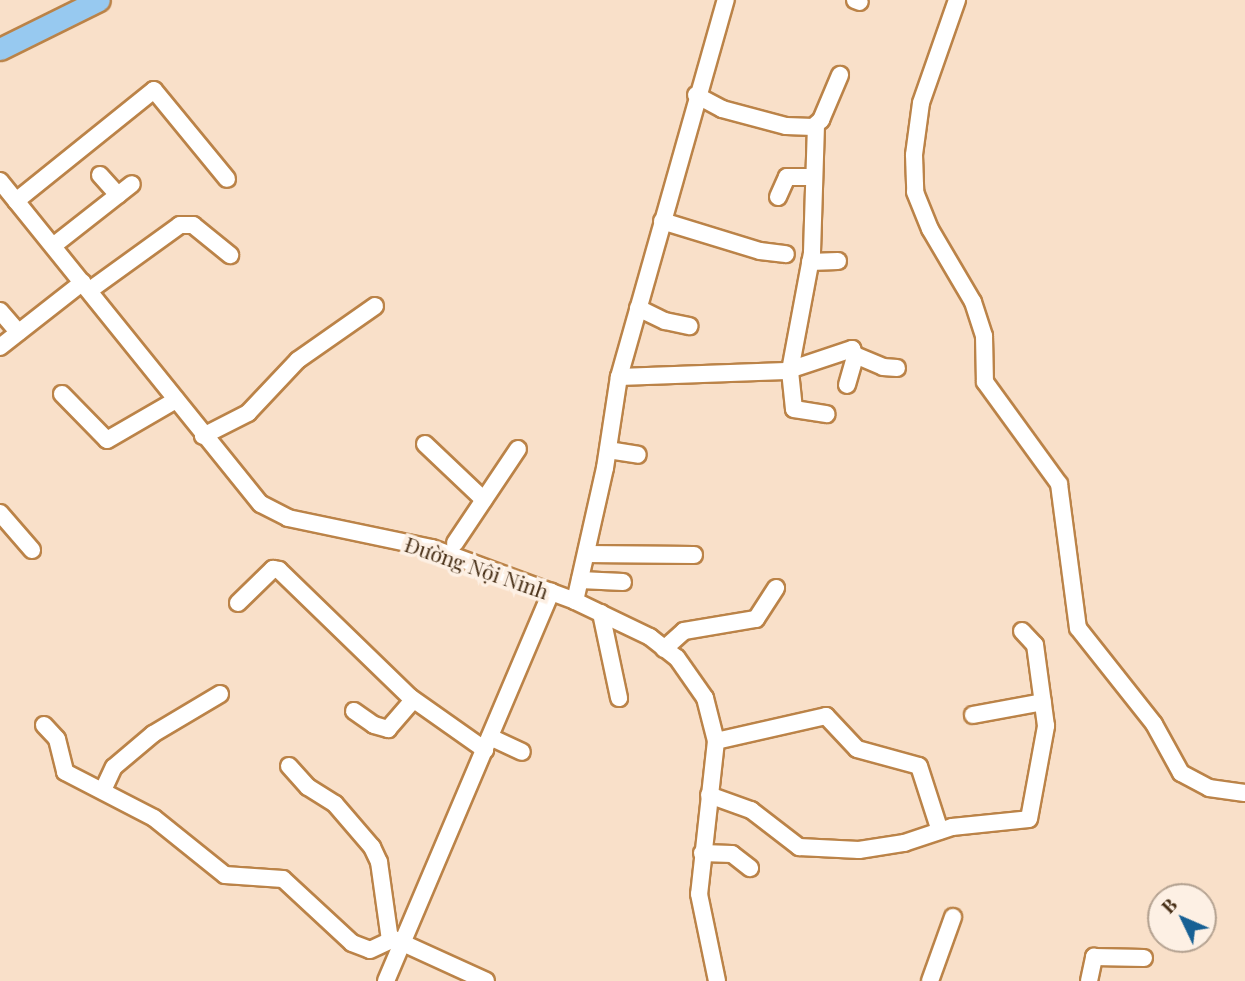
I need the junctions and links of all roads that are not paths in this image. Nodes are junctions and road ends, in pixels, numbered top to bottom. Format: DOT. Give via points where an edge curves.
graph roads {
  1 [pos="99,0"];
  2 [pos="726,0"];
  3 [pos="957,0"];
  4 [pos="0,49"];
  5 [pos="840,75"];
  6 [pos="696,95"];
  7 [pos="816,125"];
  8 [pos="100,175"];
  9 [pos="813,177"];
  10 [pos="228,179"];
  11 [pos="0,181"];
  12 [pos="132,184"];
  13 [pos="118,195"];
  14 [pos="778,197"];
  15 [pos="16,201"];
  16 [pos="662,221"];
  17 [pos="53,246"];
  18 [pos="786,254"];
  19 [pos="230,255"];
  20 [pos="838,261"];
  21 [pos="810,262"];
  22 [pos="86,286"];
  23 [pos="374,306"];
  24 [pos="638,308"];
  25 [pos="0,311"];
  26 [pos="689,326"];
  27 [pos="19,332"];
  28 [pos="0,347"];
  29 [pos="855,355"];
  30 [pos="897,368"];
  31 [pos="790,370"];
  32 [pos="619,377"];
  33 [pos="847,385"];
  34 [pos="62,394"];
  35 [pos="176,400"];
  36 [pos="827,414"];
  37 [pos="203,436"];
  38 [pos="425,444"];
  39 [pos="517,449"];
  40 [pos="608,450"];
  41 [pos="638,455"];
  42 [pos="484,500"];
  43 [pos="0,513"];
  44 [pos="452,548"];
  45 [pos="32,550"];
  46 [pos="586,554"];
  47 [pos="694,555"];
  48 [pos="580,580"];
  49 [pos="624,582"];
  50 [pos="776,588"];
  51 [pos="551,592"];
  52 [pos="575,601"];
  53 [pos="238,603"];
  54 [pos="601,613"];
  55 [pos="1022,631"];
  56 [pos="664,649"];
  57 [pos="220,694"];
  58 [pos="620,698"];
  59 [pos="413,700"];
  60 [pos="1043,702"];
  61 [pos="354,710"];
  62 [pos="973,715"];
  63 [pos="44,725"];
  64 [pos="716,741"];
  65 [pos="487,744"];
  66 [pos="522,752"];
  67 [pos="289,766"];
  68 [pos="104,788"];
  69 [pos="1245,793"];
  70 [pos="709,795"];
  71 [pos="940,831"];
  72 [pos="702,853"];
  73 [pos="750,868"];
  74 [pos="953,917"];
  75 [pos="397,941"];
  76 [pos="1144,958"];
  77 [pos="386,981"];
  78 [pos="486,981"];
  79 [pos="718,981"];
  80 [pos="930,981"];
  81 [pos="1089,981"];
  1 -- 4 [label="main road"];
  2 -- 6 [label="street"];
  3 -- 69 [label="street" via="921,103 915,192 930,229 973,302 984,336 985,382 1059,484 1078,628 1154,724 1181,773 1209,788"];
  5 -- 7 [label="street"];
  6 -- 7 [label="street" via="744,115 799,128"];
  6 -- 16 [label="street"];
  7 -- 9 [label="street"];
  8 -- 13 [label="street"];
  9 -- 14 [label="street" via="787,177"];
  9 -- 21 [label="street"];
  10 -- 15 [label="street" via="154,90"];
  11 -- 15 [label="street, Đường Nội Ninh"];
  12 -- 13 [label="street"];
  13 -- 17 [label="street"];
  15 -- 17 [label="street, Đường Nội Ninh"];
  16 -- 18 [label="street" via="760,251"];
  16 -- 24 [label="street"];
  17 -- 22 [label="street, Đường Nội Ninh"];
  19 -- 22 [label="street" via="192,225 180,225"];
  20 -- 21 [label="street"];
  21 -- 31 [label="street"];
  22 -- 27 [label="street"];
  22 -- 35 [label="street, Đường Nội Ninh"];
  23 -- 37 [label="street" via="298,360 248,413"];
  24 -- 26 [label="street"];
  24 -- 32 [label="street"];
  25 -- 27 [label="street"];
  27 -- 28 [label="street"];
  29 -- 30 [label="street"];
  29 -- 31 [label="street" via="852,349 841,350"];
  29 -- 33 [label="street"];
  31 -- 32 [label="street"];
  31 -- 36 [label="street" via="794,409"];
  32 -- 40 [label="street"];
  34 -- 35 [label="street" via="107,440"];
  35 -- 37 [label="street, Đường Nội Ninh"];
  37 -- 44 [label="street, Đường Nội Ninh" via="273,512"];
  38 -- 42 [label="street"];
  39 -- 42 [label="street"];
  40 -- 41 [label="street"];
  40 -- 46 [label="street"];
  42 -- 44 [label="street"];
  43 -- 45 [label="street"];
  44 -- 51 [label="street, Đường Nội Ninh"];
  46 -- 47 [label="street"];
  46 -- 48 [label="street"];
  48 -- 49 [label="street"];
  48 -- 52 [label="street"];
  50 -- 56 [label="street" via="756,619 692,628"];
  51 -- 52 [label="street, Đường Nội Ninh"];
  51 -- 65 [label="street"];
  52 -- 54 [label="street, Đường Nội Ninh"];
  53 -- 59 [label="street" via="273,569 279,570"];
  54 -- 56 [label="street, Đường Nội Ninh"];
  54 -- 58 [label="street"];
  55 -- 60 [label="street" via="1035,645"];
  56 -- 64 [label="street, Đường Nội Ninh" via="705,698"];
  57 -- 68 [label="street" via="153,734 114,766"];
  59 -- 61 [label="street" via="388,729"];
  59 -- 65 [label="street"];
  60 -- 62 [label="street"];
  60 -- 71 [label="street" via="1046,739 1029,819"];
  63 -- 68 [label="street" via="57,739 65,772"];
  64 -- 70 [label="street, Đường Nội Ninh"];
  64 -- 71 [label="street" via="826,716 857,749 919,766"];
  65 -- 66 [label="street"];
  65 -- 75 [label="street"];
  67 -- 75 [label="street" via="308,787 335,804 372,846"];
  68 -- 75 [label="street" via="154,818 225,875 237,880 283,879 352,943 369,950"];
  70 -- 71 [label="street" via="751,810 799,847 859,850"];
  70 -- 72 [label="street, Đường Nội Ninh"];
  72 -- 73 [label="street" via="732,855"];
  72 -- 79 [label="street, Đường Nội Ninh" via="699,894"];
  74 -- 80 [label="street"];
  75 -- 77 [label="street"];
  75 -- 78 [label="street"];
  76 -- 81 [label="street" via="1094,957"];
}
